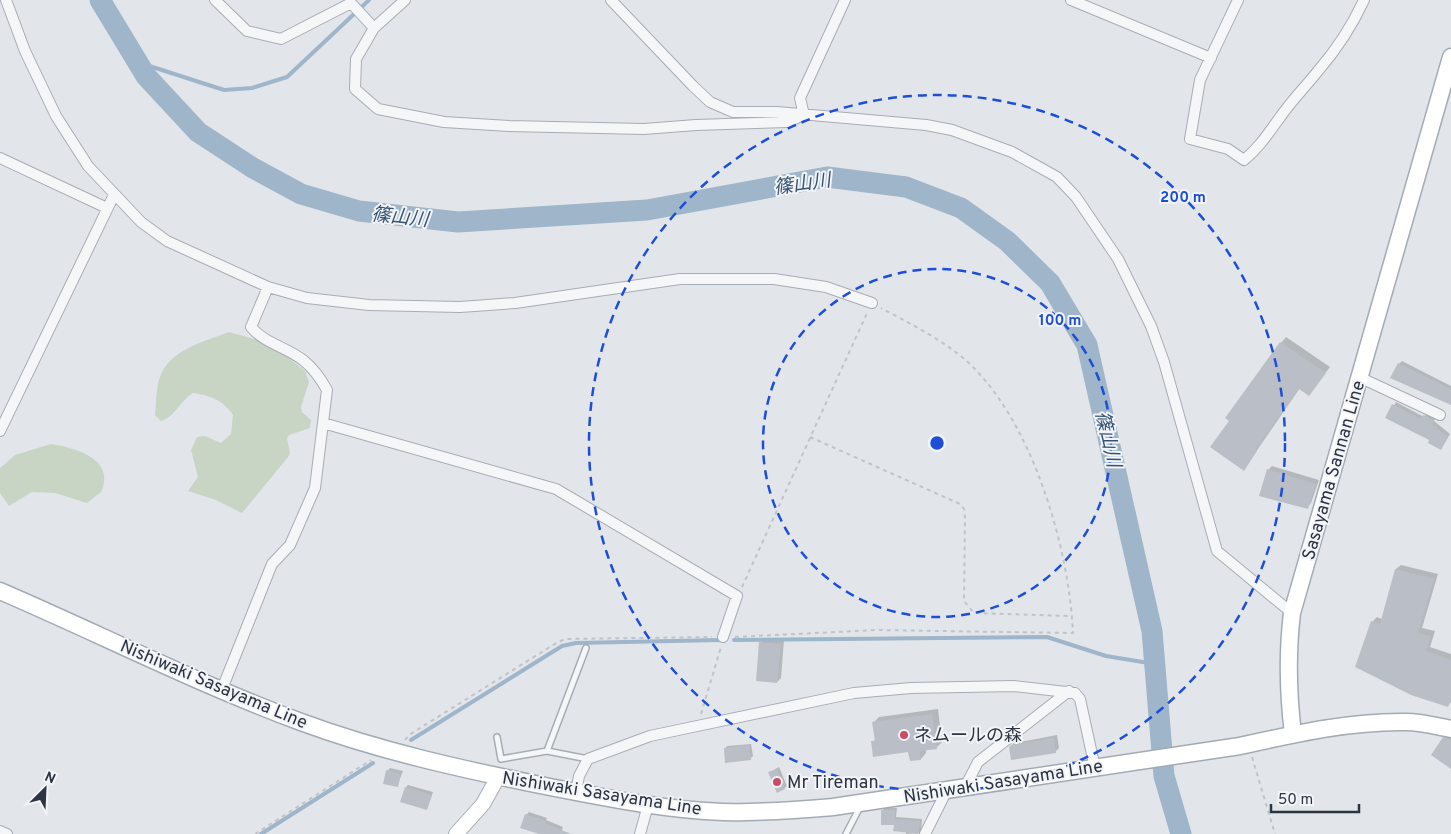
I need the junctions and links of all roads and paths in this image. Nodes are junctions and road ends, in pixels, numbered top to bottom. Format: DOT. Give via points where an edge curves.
graph roads {
  1 [pos="6,0"];
  2 [pos="215,0"];
  3 [pos="405,0"];
  4 [pos="611,0"];
  5 [pos="845,0"];
  6 [pos="1071,0"];
  7 [pos="1238,0"];
  8 [pos="1364,0"];
  9 [pos="374,28"];
  10 [pos="1451,57"];
  11 [pos="1211,58"];
  12 [pos="804,115"];
  13 [pos="0,158"];
  14 [pos="114,195"];
  15 [pos="107,208"];
  16 [pos="268,287"];
  17 [pos="872,303"];
  18 [pos="1359,377"];
  19 [pos="1440,414"];
  20 [pos="323,423"];
  21 [pos="0,431"];
  22 [pos="810,436"];
  23 [pos="0,591"];
  24 [pos="738,596"];
  25 [pos="1292,613"];
  26 [pos="1072,616"];
  27 [pos="723,638"];
  28 [pos="586,648"];
  29 [pos="222,689"];
  30 [pos="1069,691"];
  31 [pos="698,725"];
  32 [pos="1451,728"];
  33 [pos="1293,734"];
  34 [pos="497,737"];
  35 [pos="1244,745"];
  36 [pos="548,751"];
  37 [pos="395,752"];
  38 [pos="373,759"];
  39 [pos="588,759"];
  40 [pos="1097,767"];
  41 [pos="498,777"];
  42 [pos="965,787"];
  43 [pos="947,790"];
  44 [pos="576,792"];
  45 [pos="862,803"];
  46 [pos="648,804"];
  47 [pos="0,832"];
  48 [pos="7,834"];
  49 [pos="255,834"];
  50 [pos="456,834"];
  51 [pos="640,834"];
  52 [pos="846,834"];
  53 [pos="925,834"];
  54 [pos="1275,834"];
  1 -- 14 [label="street" via="25,51 56,116 88,166"];
  2 -- 9 [label="street" via="247,31 280,39 351,3"];
  3 -- 9 [label="street"];
  4 -- 12 [label="street" via="710,102 733,112"];
  5 -- 12 [label="street" via="800,98"];
  6 -- 11 [label="street"];
  7 -- 11 [label="street"];
  8 -- 11 [label="street" via="1352,27 1325,63 1272,131 1244,160 1228,149 1190,139 1200,80"];
  9 -- 12 [label="street" via="356,59 354,89 378,109 416,117 509,126 644,129 788,122"];
  10 -- 18 [label="main road, Sasayama Sannan Line"];
  12 -- 25 [label="street" via="926,124 952,130 1012,152 1058,177 1076,197 1118,258 1151,326 1217,551"];
  13 -- 15 [label="street"];
  14 -- 15 [label="street"];
  14 -- 16 [label="street" via="141,222 167,241"];
  15 -- 21 [label="street"];
  16 -- 17 [label="street" via="307,298 369,305 460,307 525,302 680,279 774,279 826,287"];
  16 -- 20 [label="street" via="250,327 303,360 321,378 328,390"];
  17 -- 22 [label="path"];
  17 -- 26 [label="path" via="949,348 997,395 1024,444 1058,531"];
  18 -- 19 [label="street"];
  18 -- 25 [label="main road, Sasayama Sannan Line"];
  20 -- 24 [label="street" via="556,489"];
  20 -- 29 [label="street" via="315,488 306,512 290,545 272,564"];
  22 -- 24 [label="path"];
  22 -- 26 [label="path" via="960,504 965,517 964,601 974,613"];
  23 -- 29 [label="main road, Nishiwaki Sasayama Line"];
  24 -- 27 [label="street"];
  25 -- 33 [label="main road, Sasayama Sannan Line" via="1288,683"];
  26 -- 27 [label="path" via="1073,633 876,630"];
  27 -- 31 [label="path"];
  27 -- 37 [label="path" via="565,639 409,735"];
  28 -- 36 [label="lane"];
  29 -- 37 [label="main road, Nishiwaki Sasayama Line" via="299,721"];
  30 -- 31 [label="street" via="1014,686 910,688 854,693"];
  30 -- 40 [label="street" via="1080,699"];
  30 -- 42 [label="street" via="978,762"];
  31 -- 39 [label="street" via="650,736"];
  32 -- 33 [label="main road" via="1399,722 1364,723"];
  33 -- 35 [label="main road, Nishiwaki Sasayama Line"];
  34 -- 36 [label="lane" via="501,759"];
  35 -- 40 [label="main road, Nishiwaki Sasayama Line"];
  35 -- 54 [label="path"];
  36 -- 39 [label="lane"];
  37 -- 41 [label="main road, Nishiwaki Sasayama Line"];
  38 -- 49 [label="path"];
  39 -- 44 [label="street" via="579,776"];
  40 -- 42 [label="main road, Nishiwaki Sasayama Line"];
  41 -- 44 [label="main road, Nishiwaki Sasayama Line"];
  41 -- 50 [label="main road" via="483,804"];
  42 -- 43 [label="main road, Nishiwaki Sasayama Line"];
  43 -- 45 [label="main road, Nishiwaki Sasayama Line"];
  43 -- 53 [label="street"];
  44 -- 46 [label="main road, Nishiwaki Sasayama Line"];
  45 -- 46 [label="main road, Nishiwaki Sasayama Line" via="773,812 723,812"];
  45 -- 52 [label="lane"];
  46 -- 51 [label="street"];
  47 -- 48 [label="street"];
}
